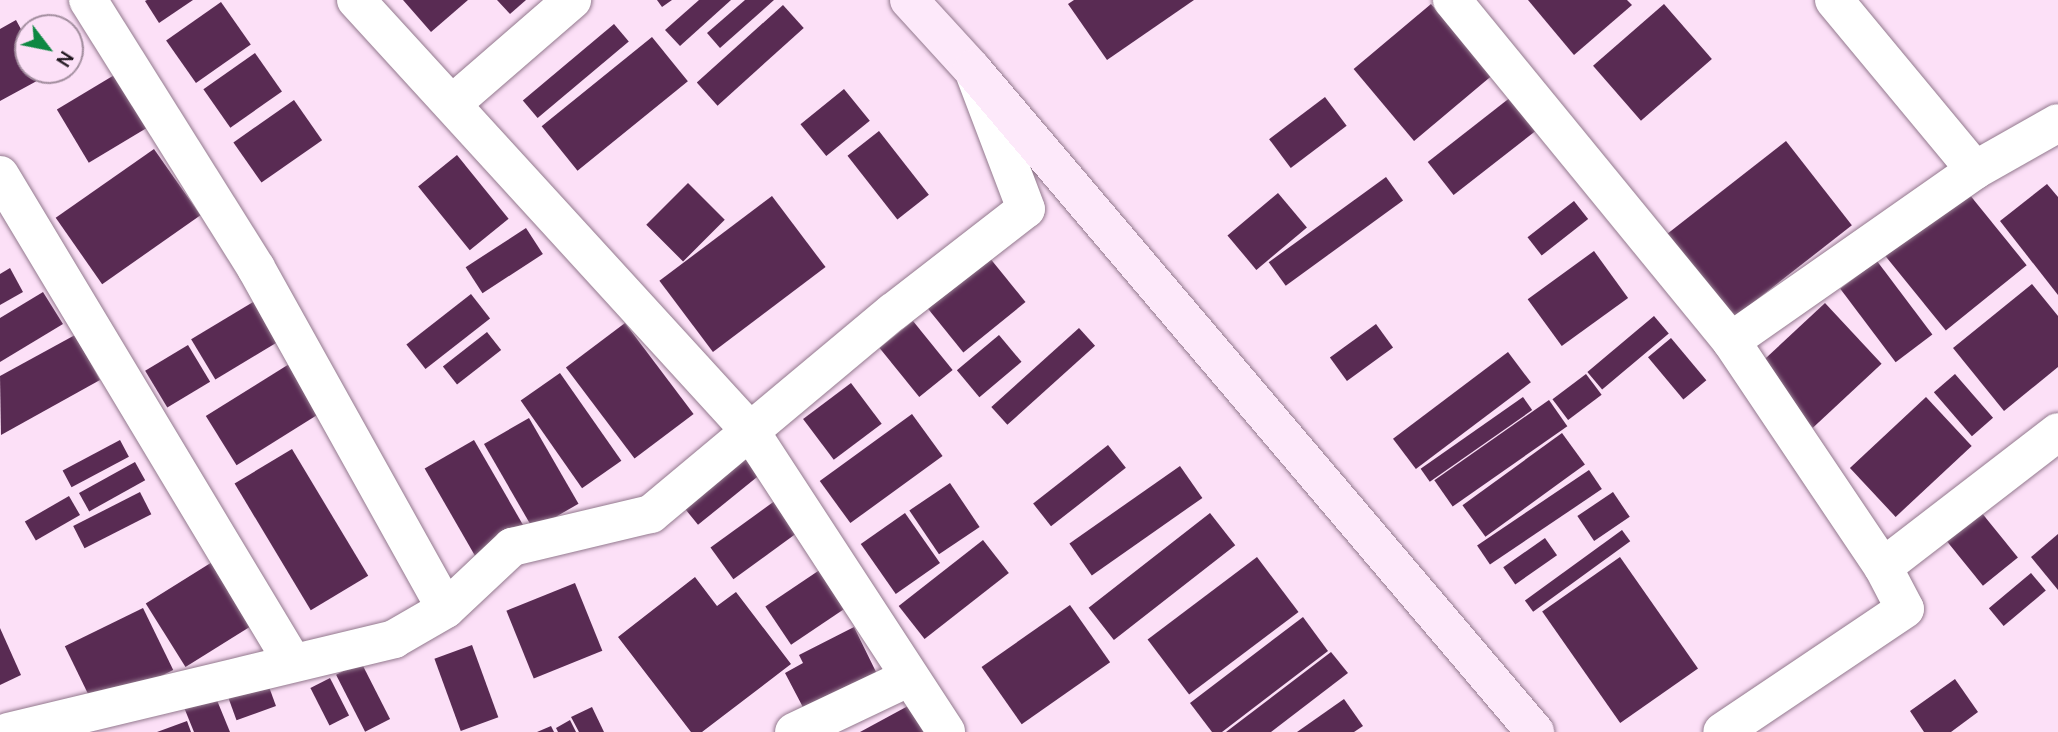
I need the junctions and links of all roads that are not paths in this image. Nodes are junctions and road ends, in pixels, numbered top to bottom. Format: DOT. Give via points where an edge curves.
graph roads {
  1 [pos="88,0"];
  2 [pos="356,0"];
  3 [pos="572,0"];
  4 [pos="909,0"];
  5 [pos="1452,0"];
  6 [pos="1835,0"];
  7 [pos="972,69"];
  8 [pos="452,104"];
  9 [pos="2058,123"];
  10 [pos="1975,170"];
  11 [pos="0,175"];
  12 [pos="14,227"];
  13 [pos="1731,341"];
  14 [pos="750,431"];
  15 [pos="2058,432"];
  16 [pos="1883,568"];
  17 [pos="446,609"];
  18 [pos="293,663"];
  19 [pos="910,677"];
  20 [pos="109,720"];
  21 [pos="8,732"];
  22 [pos="794,732"];
  23 [pos="946,732"];
  24 [pos="1535,732"];
  25 [pos="1722,732"];
  1 -- 17 [label="street" via="256,268"];
  2 -- 8 [label="street"];
  3 -- 8 [label="street"];
  4 -- 7 [label="main road"];
  5 -- 13 [label="street"];
  6 -- 10 [label="street"];
  7 -- 14 [label="street" via="1027,209"];
  7 -- 24 [label="main road"];
  8 -- 14 [label="street"];
  9 -- 10 [label="street"];
  10 -- 13 [label="street"];
  11 -- 12 [label="street"];
  12 -- 18 [label="street"];
  13 -- 16 [label="street"];
  14 -- 17 [label="street" via="651,514 512,547"];
  14 -- 19 [label="street"];
  15 -- 16 [label="street"];
  16 -- 25 [label="street" via="1905,609"];
  17 -- 18 [label="street" via="394,639"];
  18 -- 20 [label="street"];
  19 -- 22 [label="street"];
  19 -- 23 [label="street"];
  20 -- 21 [label="street"];
}
